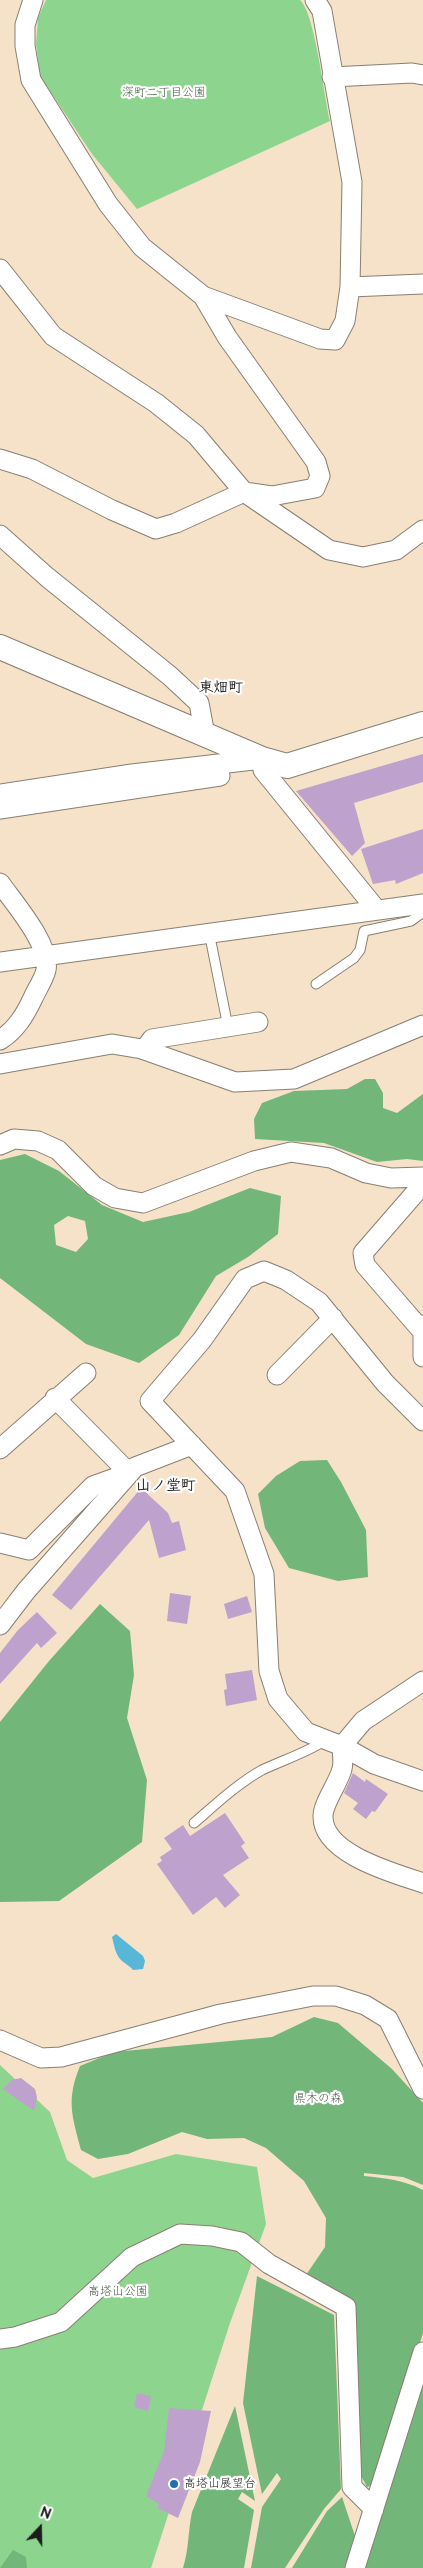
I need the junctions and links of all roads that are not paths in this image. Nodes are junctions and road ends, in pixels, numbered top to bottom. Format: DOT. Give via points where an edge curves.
graph roads {
  1 [pos="33,0"];
  2 [pos="315,0"];
  3 [pos="423,75"];
  4 [pos="332,77"];
  5 [pos="0,269"];
  6 [pos="423,284"];
  7 [pos="350,287"];
  8 [pos="203,296"];
  9 [pos="0,459"];
  10 [pos="244,492"];
  11 [pos="423,530"];
  12 [pos="0,535"];
  13 [pos="0,647"];
  14 [pos="423,724"];
  15 [pos="205,735"];
  16 [pos="262,765"];
  17 [pos="0,794"];
  18 [pos="0,810"];
  19 [pos="0,883"];
  20 [pos="423,904"];
  21 [pos="376,909"];
  22 [pos="423,912"];
  23 [pos="209,932"];
  24 [pos="46,954"];
  25 [pos="0,962"];
  26 [pos="316,984"];
  27 [pos="258,1022"];
  28 [pos="423,1025"];
  29 [pos="228,1027"];
  30 [pos="0,1040"];
  31 [pos="144,1050"];
  32 [pos="0,1064"];
  33 [pos="0,1145"];
  34 [pos="423,1177"];
  35 [pos="423,1184"];
  36 [pos="333,1318"];
  37 [pos="423,1328"];
  38 [pos="423,1358"];
  39 [pos="86,1373"];
  40 [pos="277,1375"];
  41 [pos="55,1398"];
  42 [pos="423,1421"];
  43 [pos="192,1446"];
  44 [pos="0,1449"];
  45 [pos="130,1473"];
  46 [pos="0,1543"];
  47 [pos="0,1625"];
  48 [pos="423,1681"];
  49 [pos="334,1743"];
  50 [pos="423,1782"];
  51 [pos="194,1823"];
  52 [pos="423,1883"];
  53 [pos="0,2040"];
  54 [pos="423,2088"];
  55 [pos="0,2338"];
  56 [pos="423,2352"];
  57 [pos="374,2509"];
  58 [pos="354,2568"];
  1 -- 8 [label="street" via="25,25 31,80 108,204 136,240"];
  2 -- 4 [label="street" via="322,11"];
  3 -- 4 [label="street"];
  4 -- 7 [label="street" via="352,182"];
  5 -- 10 [label="street" via="53,336 156,403 196,435"];
  6 -- 7 [label="street"];
  7 -- 8 [label="street" via="345,321 335,340 320,339"];
  8 -- 10 [label="street" via="227,337 316,462 320,476 314,488 306,490 272,496"];
  9 -- 10 [label="street" via="32,469 156,529"];
  10 -- 11 [label="street" via="330,550 363,557 396,550"];
  12 -- 15 [label="street" via="199,703"];
  13 -- 15 [label="street"];
  14 -- 16 [label="street" via="287,766"];
  15 -- 16 [label="street"];
  16 -- 17 [label="street" via="132,774"];
  16 -- 18 [label="street"];
  16 -- 21 [label="street"];
  19 -- 24 [label="street"];
  20 -- 21 [label="street"];
  21 -- 23 [label="street"];
  22 -- 26 [label="lane" via="411,921 364,931 360,950 354,958"];
  23 -- 24 [label="street"];
  23 -- 29 [label="lane"];
  24 -- 25 [label="street"];
  24 -- 30 [label="street" via="46,970 27,1011 10,1033"];
  27 -- 29 [label="street"];
  28 -- 31 [label="street" via="294,1079 234,1082"];
  29 -- 31 [label="street" via="152,1040"];
  31 -- 32 [label="street" via="112,1044"];
  33 -- 34 [label="street" via="14,1139 38,1141 58,1150 94,1186 115,1198 143,1203 254,1161 291,1152 331,1158 366,1173 390,1178"];
  35 -- 37 [label="street" via="363,1253 365,1265"];
  36 -- 40 [label="street"];
  36 -- 42 [label="street" via="398,1397"];
  36 -- 43 [label="street" via="319,1302 286,1280 264,1271 245,1279 202,1340 150,1401"];
  37 -- 38 [label="street"];
  39 -- 41 [label="street"];
  41 -- 44 [label="street"];
  41 -- 45 [label="street"];
  43 -- 45 [label="street" via="135,1468"];
  43 -- 49 [label="street" via="235,1491 264,1574 269,1671 278,1699 306,1732"];
  45 -- 46 [label="street" via="93,1486 29,1550"];
  45 -- 47 [label="street"];
  48 -- 49 [label="street"];
  49 -- 50 [label="street" via="374,1764"];
  49 -- 51 [label="lane" via="261,1771"];
  49 -- 52 [label="street" via="343,1768 323,1815 329,1836 348,1852 383,1870"];
  53 -- 54 [label="street" via="41,2058 61,2057 221,2014 314,1996 336,1996 365,2005 388,2019"];
  55 -- 57 [label="street" via="15,2337 61,2322 132,2257 180,2234 241,2242 269,2264 346,2307 352,2487"];
  56 -- 57 [label="street"];
  57 -- 58 [label="street"];
}
